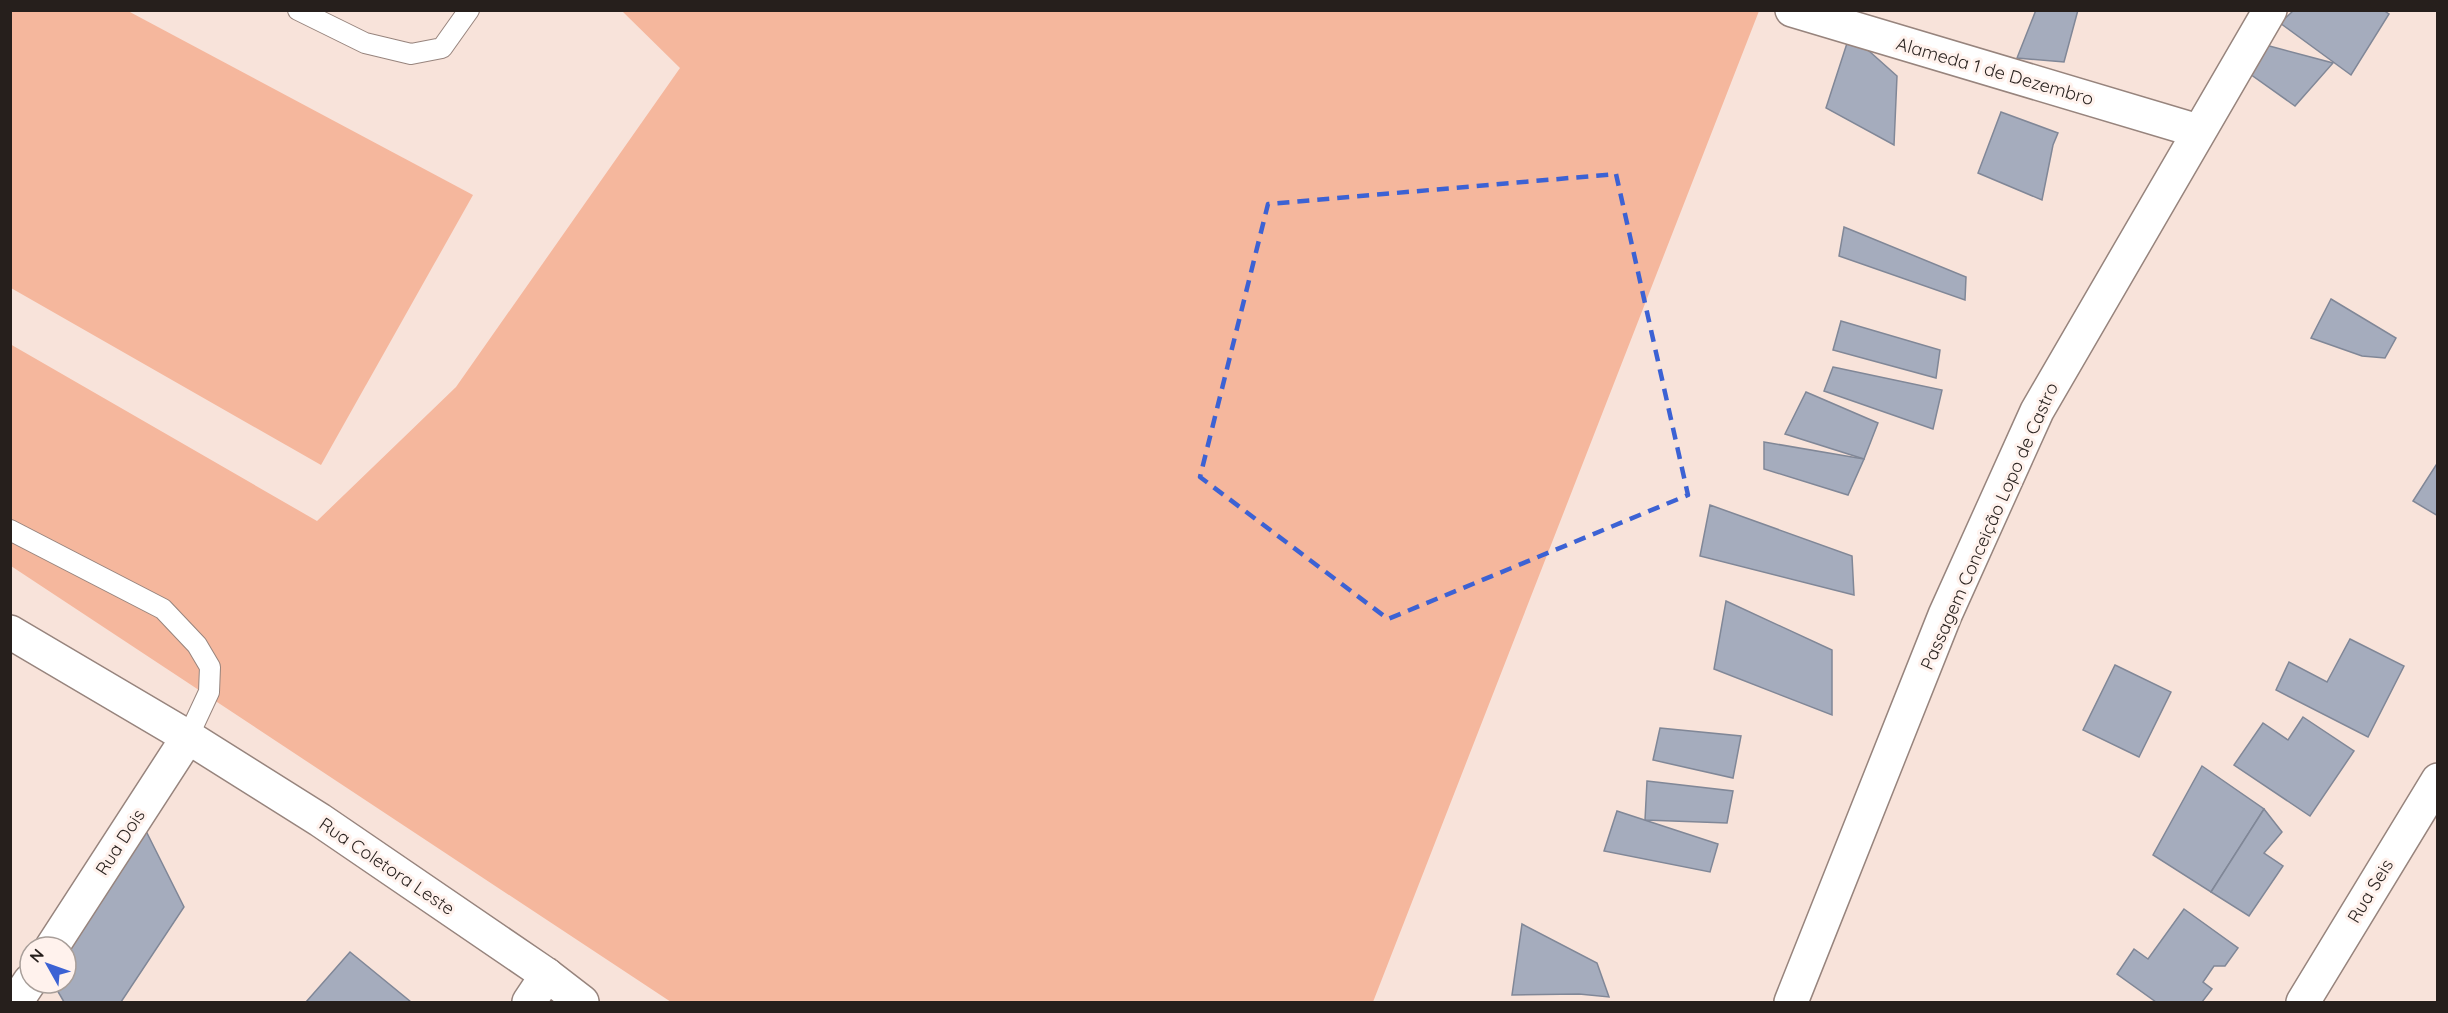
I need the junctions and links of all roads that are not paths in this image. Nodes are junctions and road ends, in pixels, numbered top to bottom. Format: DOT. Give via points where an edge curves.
graph roads {
  1 [pos="298,10"];
  2 [pos="469,10"];
  3 [pos="1792,10"];
  4 [pos="2270,10"];
  5 [pos="2198,131"];
  6 [pos="10,530"];
  7 [pos="10,632"];
  8 [pos="188,736"];
  9 [pos="2438,780"];
  10 [pos="60,935"];
  11 [pos="547,975"];
  12 [pos="529,1002"];
  13 [pos="582,1002"];
  14 [pos="1791,1002"];
  15 [pos="2303,1002"];
  1 -- 2 [label="lane" via="365,43 411,54 442,48"];
  3 -- 5 [label="street, Alameda 1 de Dezembro"];
  4 -- 5 [label="street, Passagem Conceição Lopo de Castro"];
  5 -- 14 [label="street, Passagem Conceição Lopo de Castro" via="2037,411 1945,615"];
  6 -- 8 [label="lane" via="162,609 197,645 210,667 209,692"];
  7 -- 8 [label="street, Rua Coletora Leste"];
  8 -- 10 [label="street, Rua Dois"];
  8 -- 11 [label="street, Rua Coletora Leste" via="320,820"];
  9 -- 15 [label="street, Rua Seis"];
  11 -- 12 [label="street"];
  11 -- 13 [label="street, Rua Coletora Leste"];
}
